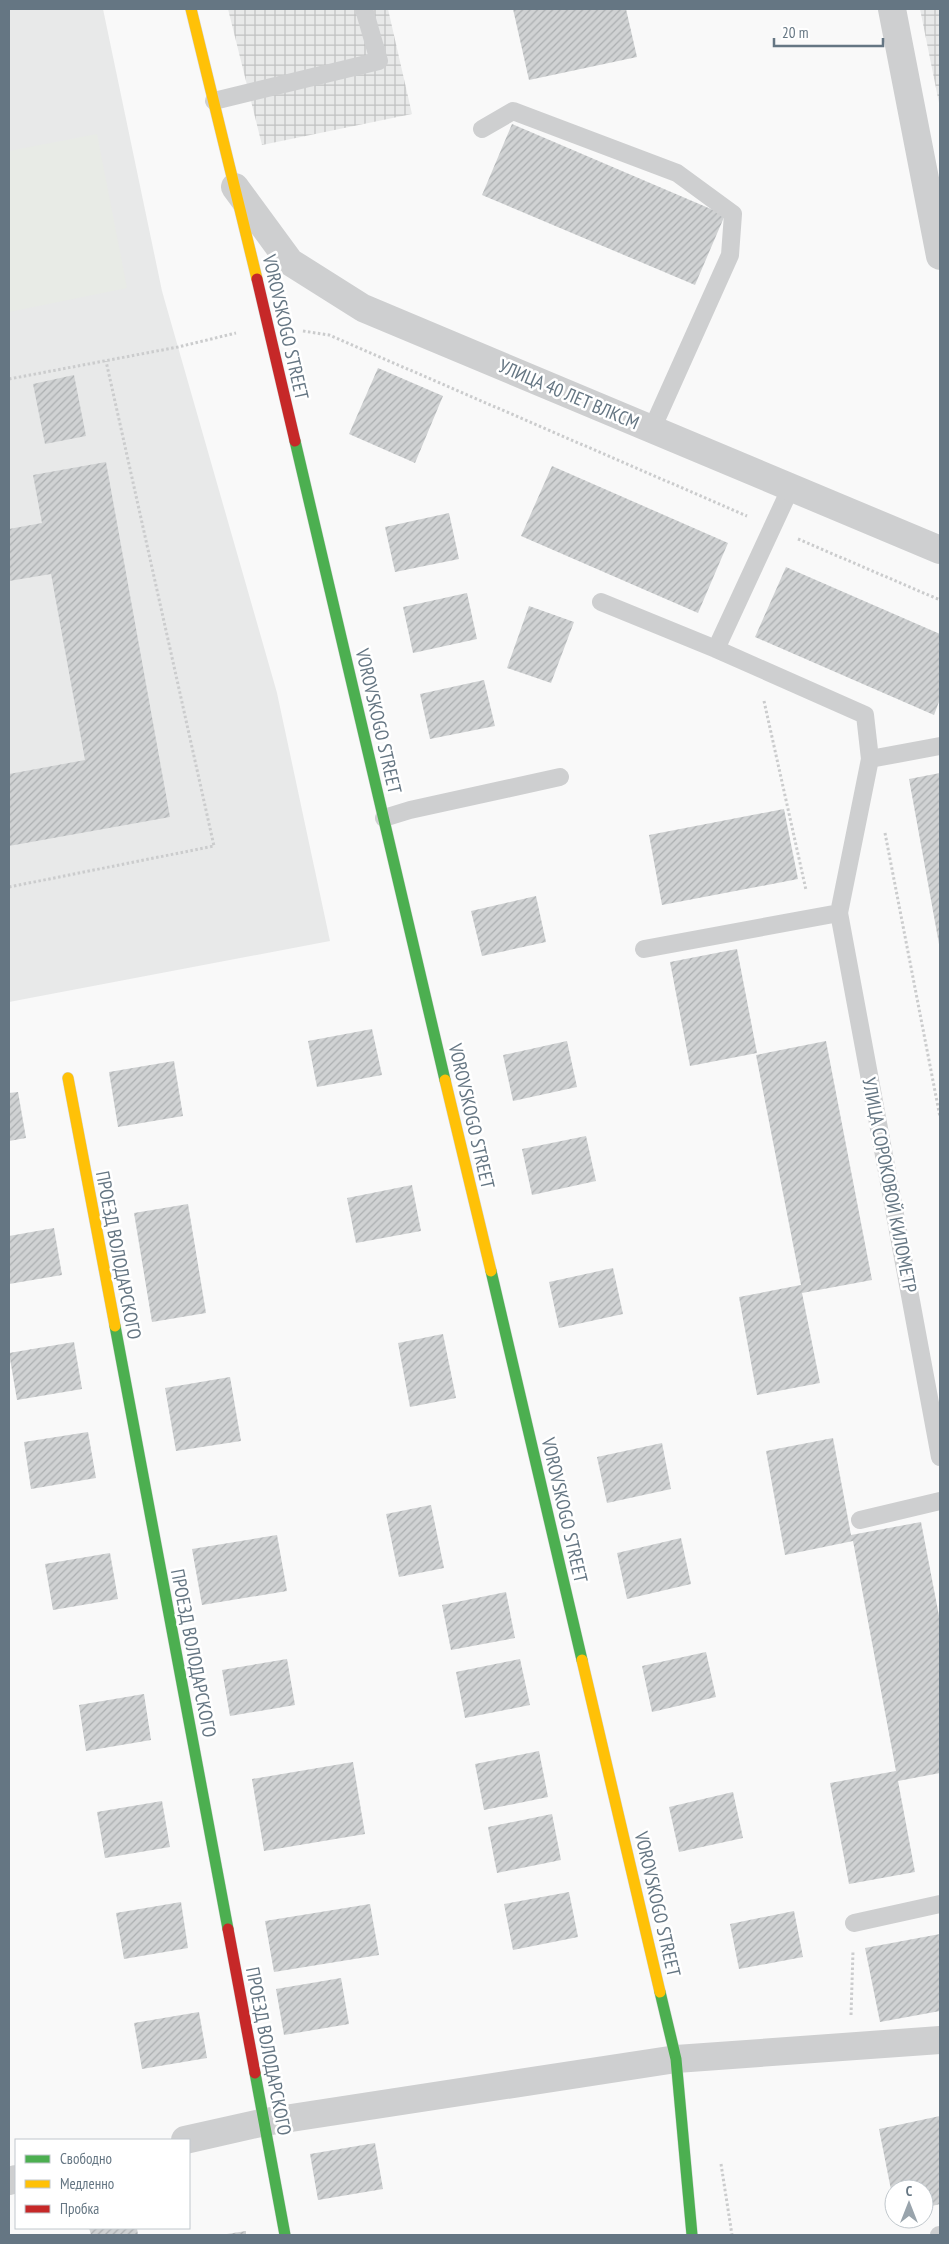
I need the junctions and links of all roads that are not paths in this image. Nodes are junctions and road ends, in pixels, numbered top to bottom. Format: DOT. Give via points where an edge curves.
graph roads {
  1 [pos="190,9"];
  2 [pos="364,9"];
  3 [pos="892,9"];
  4 [pos="214,102"];
  5 [pos="482,129"];
  6 [pos="235,186"];
  7 [pos="940,256"];
  8 [pos="652,429"];
  9 [pos="791,487"];
  10 [pos="940,550"];
  11 [pos="601,602"];
  12 [pos="716,649"];
  13 [pos="940,746"];
  14 [pos="870,759"];
  15 [pos="560,777"];
  16 [pos="384,818"];
  17 [pos="839,913"];
  18 [pos="644,949"];
  19 [pos="68,1078"];
  20 [pos="940,1457"];
  21 [pos="940,1501"];
  22 [pos="860,1520"];
  23 [pos="940,1904"];
  24 [pos="854,1923"];
  25 [pos="940,2040"];
  26 [pos="676,2059"];
  27 [pos="265,2122"];
  28 [pos="189,2139"];
  29 [pos="285,2235"];
  30 [pos="692,2235"];
  1 -- 4 [label="street, VOROVSKOGO STREET"];
  2 -- 4 [label="lane" via="378,61"];
  3 -- 7 [label="street"];
  4 -- 6 [label="street, VOROVSKOGO STREET"];
  5 -- 8 [label="lane" via="513,110 677,173 733,214 730,255"];
  6 -- 8 [label="street, УЛИЦА 40 ЛЕТ ВЛКСМ" via="290,262 363,308"];
  6 -- 16 [label="street, VOROVSKOGO STREET"];
  8 -- 9 [label="street, УЛИЦА 40 ЛЕТ ВЛКСМ"];
  9 -- 10 [label="street, УЛИЦА 40 ЛЕТ ВЛКСМ"];
  9 -- 12 [label="lane"];
  11 -- 12 [label="lane"];
  12 -- 14 [label="lane" via="865,715"];
  13 -- 14 [label="lane"];
  14 -- 17 [label="lane"];
  15 -- 16 [label="lane"];
  16 -- 26 [label="street, VOROVSKOGO STREET"];
  17 -- 18 [label="lane"];
  17 -- 20 [label="lane, УЛИЦА СОРОКОВОЙ КИЛОМЕТР"];
  19 -- 27 [label="street, ПРОЕЗД ВОЛОДАРСКОГО"];
  21 -- 22 [label="lane"];
  23 -- 24 [label="lane"];
  25 -- 26 [label="street"];
  26 -- 27 [label="street"];
  26 -- 30 [label="street, VOROVSKOGO STREET"];
  27 -- 28 [label="street"];
  27 -- 29 [label="street, ПРОЕЗД ВОЛОДАРСКОГО"];
}
